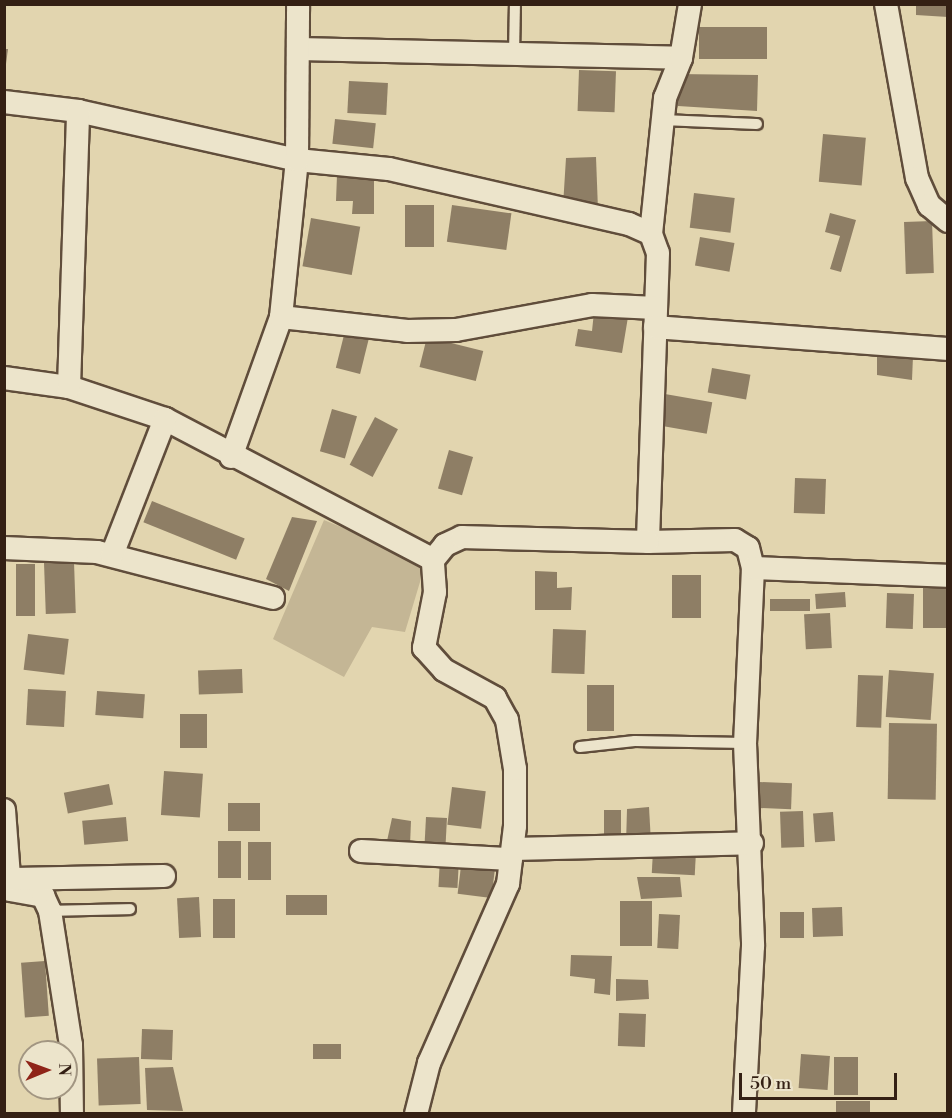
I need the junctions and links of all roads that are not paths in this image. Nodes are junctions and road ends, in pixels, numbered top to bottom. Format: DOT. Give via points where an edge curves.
graph roads {
  1 [pos="298,4"];
  2 [pos="515,4"];
  3 [pos="690,4"];
  4 [pos="886,4"];
  5 [pos="299,49"];
  6 [pos="514,54"];
  7 [pos="681,58"];
  8 [pos="4,102"];
  9 [pos="78,111"];
  10 [pos="662,120"];
  11 [pos="757,124"];
  12 [pos="297,160"];
  13 [pos="948,221"];
  14 [pos="651,234"];
  15 [pos="281,317"];
  16 [pos="655,317"];
  17 [pos="948,349"];
  18 [pos="4,378"];
  19 [pos="69,387"];
  20 [pos="165,419"];
  21 [pos="231,457"];
  22 [pos="648,542"];
  23 [pos="4,548"];
  24 [pos="112,555"];
  25 [pos="433,560"];
  26 [pos="753,568"];
  27 [pos="948,576"];
  28 [pos="273,598"];
  29 [pos="745,743"];
  30 [pos="580,747"];
  31 [pos="4,810"];
  32 [pos="752,843"];
  33 [pos="361,850"];
  34 [pos="512,854"];
  35 [pos="164,876"];
  36 [pos="8,886"];
  37 [pos="130,909"];
  38 [pos="50,911"];
  39 [pos="72,1113"];
  40 [pos="416,1113"];
  41 [pos="744,1113"];
  1 -- 5 [label="street"];
  2 -- 6 [label="lane"];
  3 -- 7 [label="street"];
  4 -- 13 [label="street" via="917,178 929,205"];
  5 -- 6 [label="street"];
  5 -- 12 [label="street"];
  6 -- 7 [label="street"];
  7 -- 10 [label="street"];
  8 -- 9 [label="street"];
  9 -- 12 [label="street"];
  9 -- 19 [label="street"];
  10 -- 11 [label="lane"];
  10 -- 14 [label="street"];
  12 -- 14 [label="street" via="389,170 629,224"];
  12 -- 15 [label="street"];
  14 -- 16 [label="street" via="658,253"];
  15 -- 16 [label="street" via="406,331 456,330 592,305"];
  15 -- 21 [label="street"];
  16 -- 17 [label="street"];
  16 -- 22 [label="street"];
  18 -- 19 [label="street"];
  19 -- 20 [label="street"];
  20 -- 21 [label="street"];
  20 -- 24 [label="street"];
  21 -- 25 [label="street"];
  22 -- 25 [label="street" via="462,537 445,545"];
  22 -- 26 [label="street" via="735,540 748,548"];
  23 -- 24 [label="street"];
  24 -- 28 [label="street"];
  25 -- 34 [label="street" via="435,592 424,648 444,670 495,698 507,720 515,769"];
  26 -- 27 [label="street"];
  26 -- 29 [label="street"];
  29 -- 30 [label="lane" via="635,741"];
  29 -- 32 [label="street"];
  31 -- 36 [label="street"];
  32 -- 34 [label="street"];
  32 -- 41 [label="street"];
  33 -- 34 [label="street"];
  34 -- 40 [label="street" via="508,884 429,1064"];
  35 -- 36 [label="street"];
  36 -- 38 [label="street" via="44,896"];
  37 -- 38 [label="lane"];
  38 -- 39 [label="street" via="71,1045"];
}
